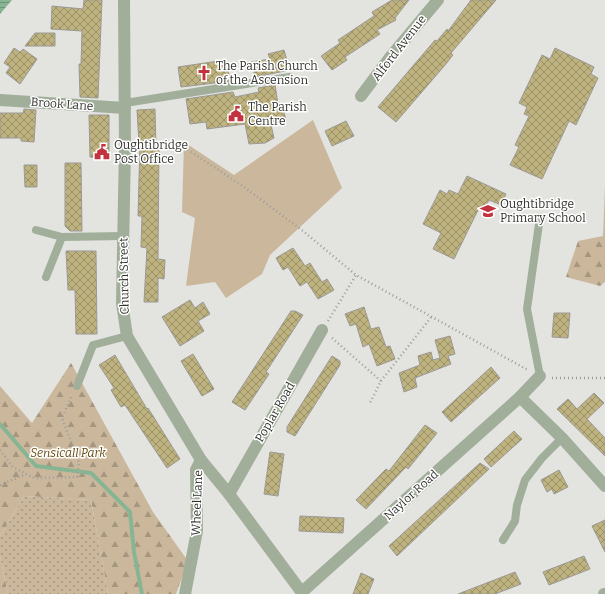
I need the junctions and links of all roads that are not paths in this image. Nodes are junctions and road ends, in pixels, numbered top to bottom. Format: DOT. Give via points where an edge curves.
graph roads {
  1 [pos="124,0"];
  2 [pos="438,0"];
  3 [pos="290,77"];
  4 [pos="362,96"];
  5 [pos="0,100"];
  6 [pos="125,106"];
  7 [pos="540,217"];
  8 [pos="36,230"];
  9 [pos="123,236"];
  10 [pos="62,237"];
  11 [pos="46,277"];
  12 [pos="322,330"];
  13 [pos="127,336"];
  14 [pos="540,376"];
  15 [pos="77,386"];
  16 [pos="520,397"];
  17 [pos="562,438"];
  18 [pos="201,460"];
  19 [pos="605,486"];
  20 [pos="229,494"];
  21 [pos="503,540"];
  22 [pos="302,593"];
  23 [pos="185,594"];
  1 -- 6 [label="street, Church Street"];
  2 -- 4 [label="street, Alford Avenue"];
  3 -- 6 [label="lane"];
  5 -- 6 [label="street, Brook Lane"];
  6 -- 9 [label="street, Church Street"];
  7 -- 14 [label="lane" via="527,309"];
  8 -- 10 [label="lane"];
  9 -- 10 [label="lane"];
  9 -- 13 [label="street, Church Street" via="122,303"];
  10 -- 11 [label="lane"];
  12 -- 20 [label="street, Poplar Road"];
  13 -- 15 [label="lane" via="93,345"];
  13 -- 18 [label="street, Church Street"];
  14 -- 16 [label="street, Naylor Road"];
  16 -- 17 [label="street"];
  16 -- 22 [label="street, Naylor Road"];
  17 -- 19 [label="street"];
  17 -- 21 [label="lane" via="525,480 515,521"];
  18 -- 20 [label="street, Church Street"];
  18 -- 23 [label="street, Wheel Lane" via="196,470 197,531"];
  20 -- 22 [label="street, Church Street"];
}
